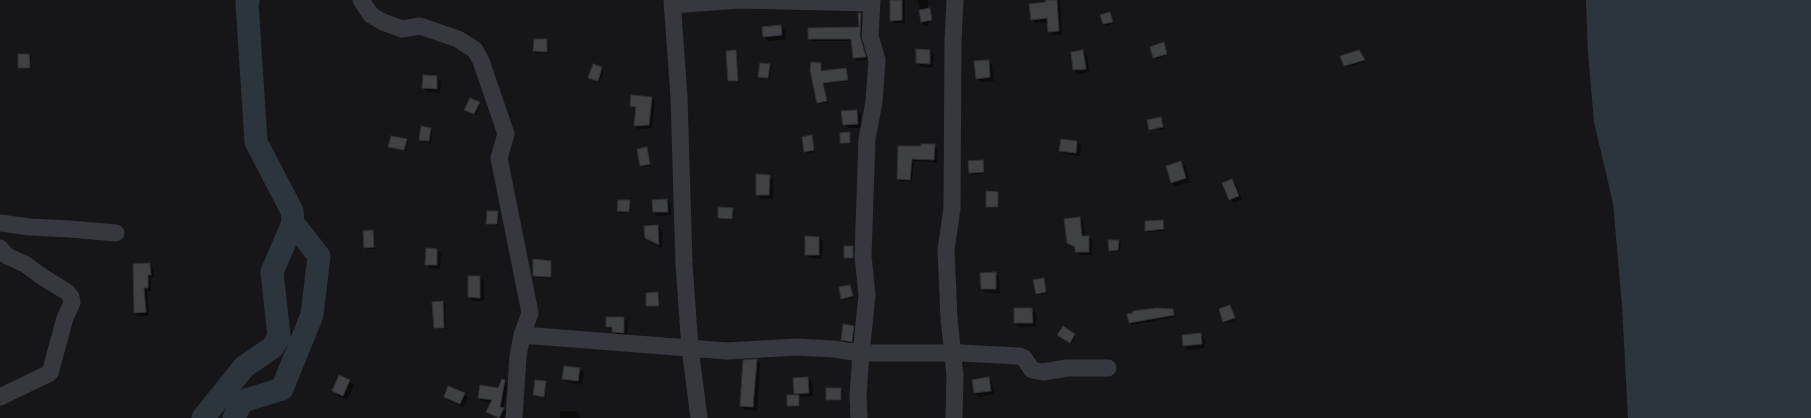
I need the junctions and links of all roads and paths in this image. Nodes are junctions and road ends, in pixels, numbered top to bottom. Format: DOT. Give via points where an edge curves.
graph roads {
  1 [pos="361,0"];
  2 [pos="955,0"];
  3 [pos="672,2"];
  4 [pos="872,2"];
  5 [pos="0,223"];
  6 [pos="116,234"];
  7 [pos="0,248"];
  8 [pos="522,335"];
  9 [pos="690,348"];
  10 [pos="861,354"];
  11 [pos="952,354"];
  12 [pos="1108,368"];
  13 [pos="0,397"];
  14 [pos="514,418"];
  15 [pos="699,418"];
  16 [pos="859,418"];
  17 [pos="954,418"];
  1 -- 8 [label="street" via="371,15 383,22 402,29 420,26 458,39 475,50 481,61 506,134 499,158 530,313"];
  2 -- 11 [label="street" via="952,208 946,250"];
  3 -- 4 [label="street"];
  3 -- 9 [label="street" via="679,97 684,264"];
  4 -- 10 [label="street" via="870,36 877,60 874,102 867,139 863,256 867,296"];
  5 -- 6 [label="street" via="30,228"];
  7 -- 13 [label="street" via="7,256 25,264 67,292 72,303 65,318 50,372"];
  8 -- 9 [label="street"];
  8 -- 14 [label="street"];
  9 -- 10 [label="street" via="727,351 797,347"];
  9 -- 15 [label="street"];
  10 -- 11 [label="street"];
  10 -- 16 [label="street"];
  11 -- 12 [label="street" via="1021,356 1032,370 1043,372 1067,368"];
  11 -- 17 [label="street" via="955,376"];
}
